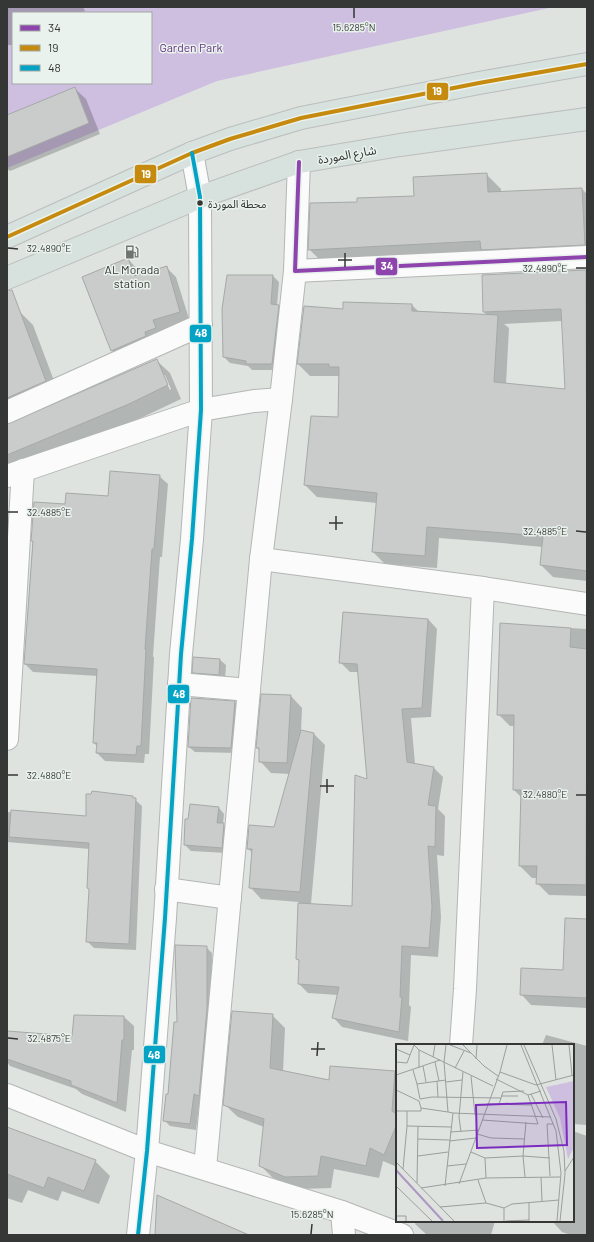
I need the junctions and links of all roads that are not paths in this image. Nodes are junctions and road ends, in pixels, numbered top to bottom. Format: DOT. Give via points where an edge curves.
graph roads {
  1 [pos="587,64"];
  2 [pos="587,119"];
  3 [pos="192,152"];
  4 [pos="299,162"];
  5 [pos="200,196"];
  6 [pos="7,237"];
  7 [pos="587,257"];
  8 [pos="295,272"];
  9 [pos="7,278"];
  10 [pos="200,324"];
  11 [pos="281,399"];
  12 [pos="201,410"];
  13 [pos="7,412"];
  14 [pos="15,473"];
  15 [pos="261,559"];
  16 [pos="483,588"];
  17 [pos="587,604"];
  18 [pos="9,668"];
  19 [pos="179,684"];
  20 [pos="249,690"];
  21 [pos="7,739"];
  22 [pos="166,888"];
  23 [pos="230,898"];
  24 [pos="461,1044"];
  25 [pos="7,1095"];
  26 [pos="147,1151"];
  27 [pos="205,1168"];
  28 [pos="342,1212"];
  29 [pos="400,1229"];
  30 [pos="138,1235"];
  31 [pos="344,1235"];
  1 -- 3 [label="main road" via="301,118"];
  2 -- 4 [label="main road, شارع الموردة"];
  3 -- 5 [label="street"];
  3 -- 6 [label="main road"];
  4 -- 5 [label="main road, شارع الموردة"];
  4 -- 8 [label="street"];
  5 -- 9 [label="main road, شارع الموردة"];
  5 -- 10 [label="street"];
  7 -- 8 [label="street" via="329,268"];
  8 -- 11 [label="street"];
  10 -- 12 [label="street"];
  10 -- 13 [label="street"];
  11 -- 12 [label="street"];
  11 -- 15 [label="street"];
  12 -- 14 [label="street"];
  12 -- 19 [label="street"];
  14 -- 18 [label="street"];
  15 -- 16 [label="street"];
  15 -- 20 [label="street"];
  16 -- 17 [label="street"];
  16 -- 24 [label="street"];
  18 -- 21 [label="street"];
  19 -- 20 [label="street"];
  19 -- 22 [label="street"];
  20 -- 23 [label="street"];
  22 -- 23 [label="street"];
  22 -- 26 [label="street"];
  23 -- 27 [label="street"];
  25 -- 26 [label="street"];
  26 -- 27 [label="street"];
  26 -- 30 [label="street"];
  27 -- 28 [label="street"];
  28 -- 29 [label="street"];
  28 -- 31 [label="street"];
}
